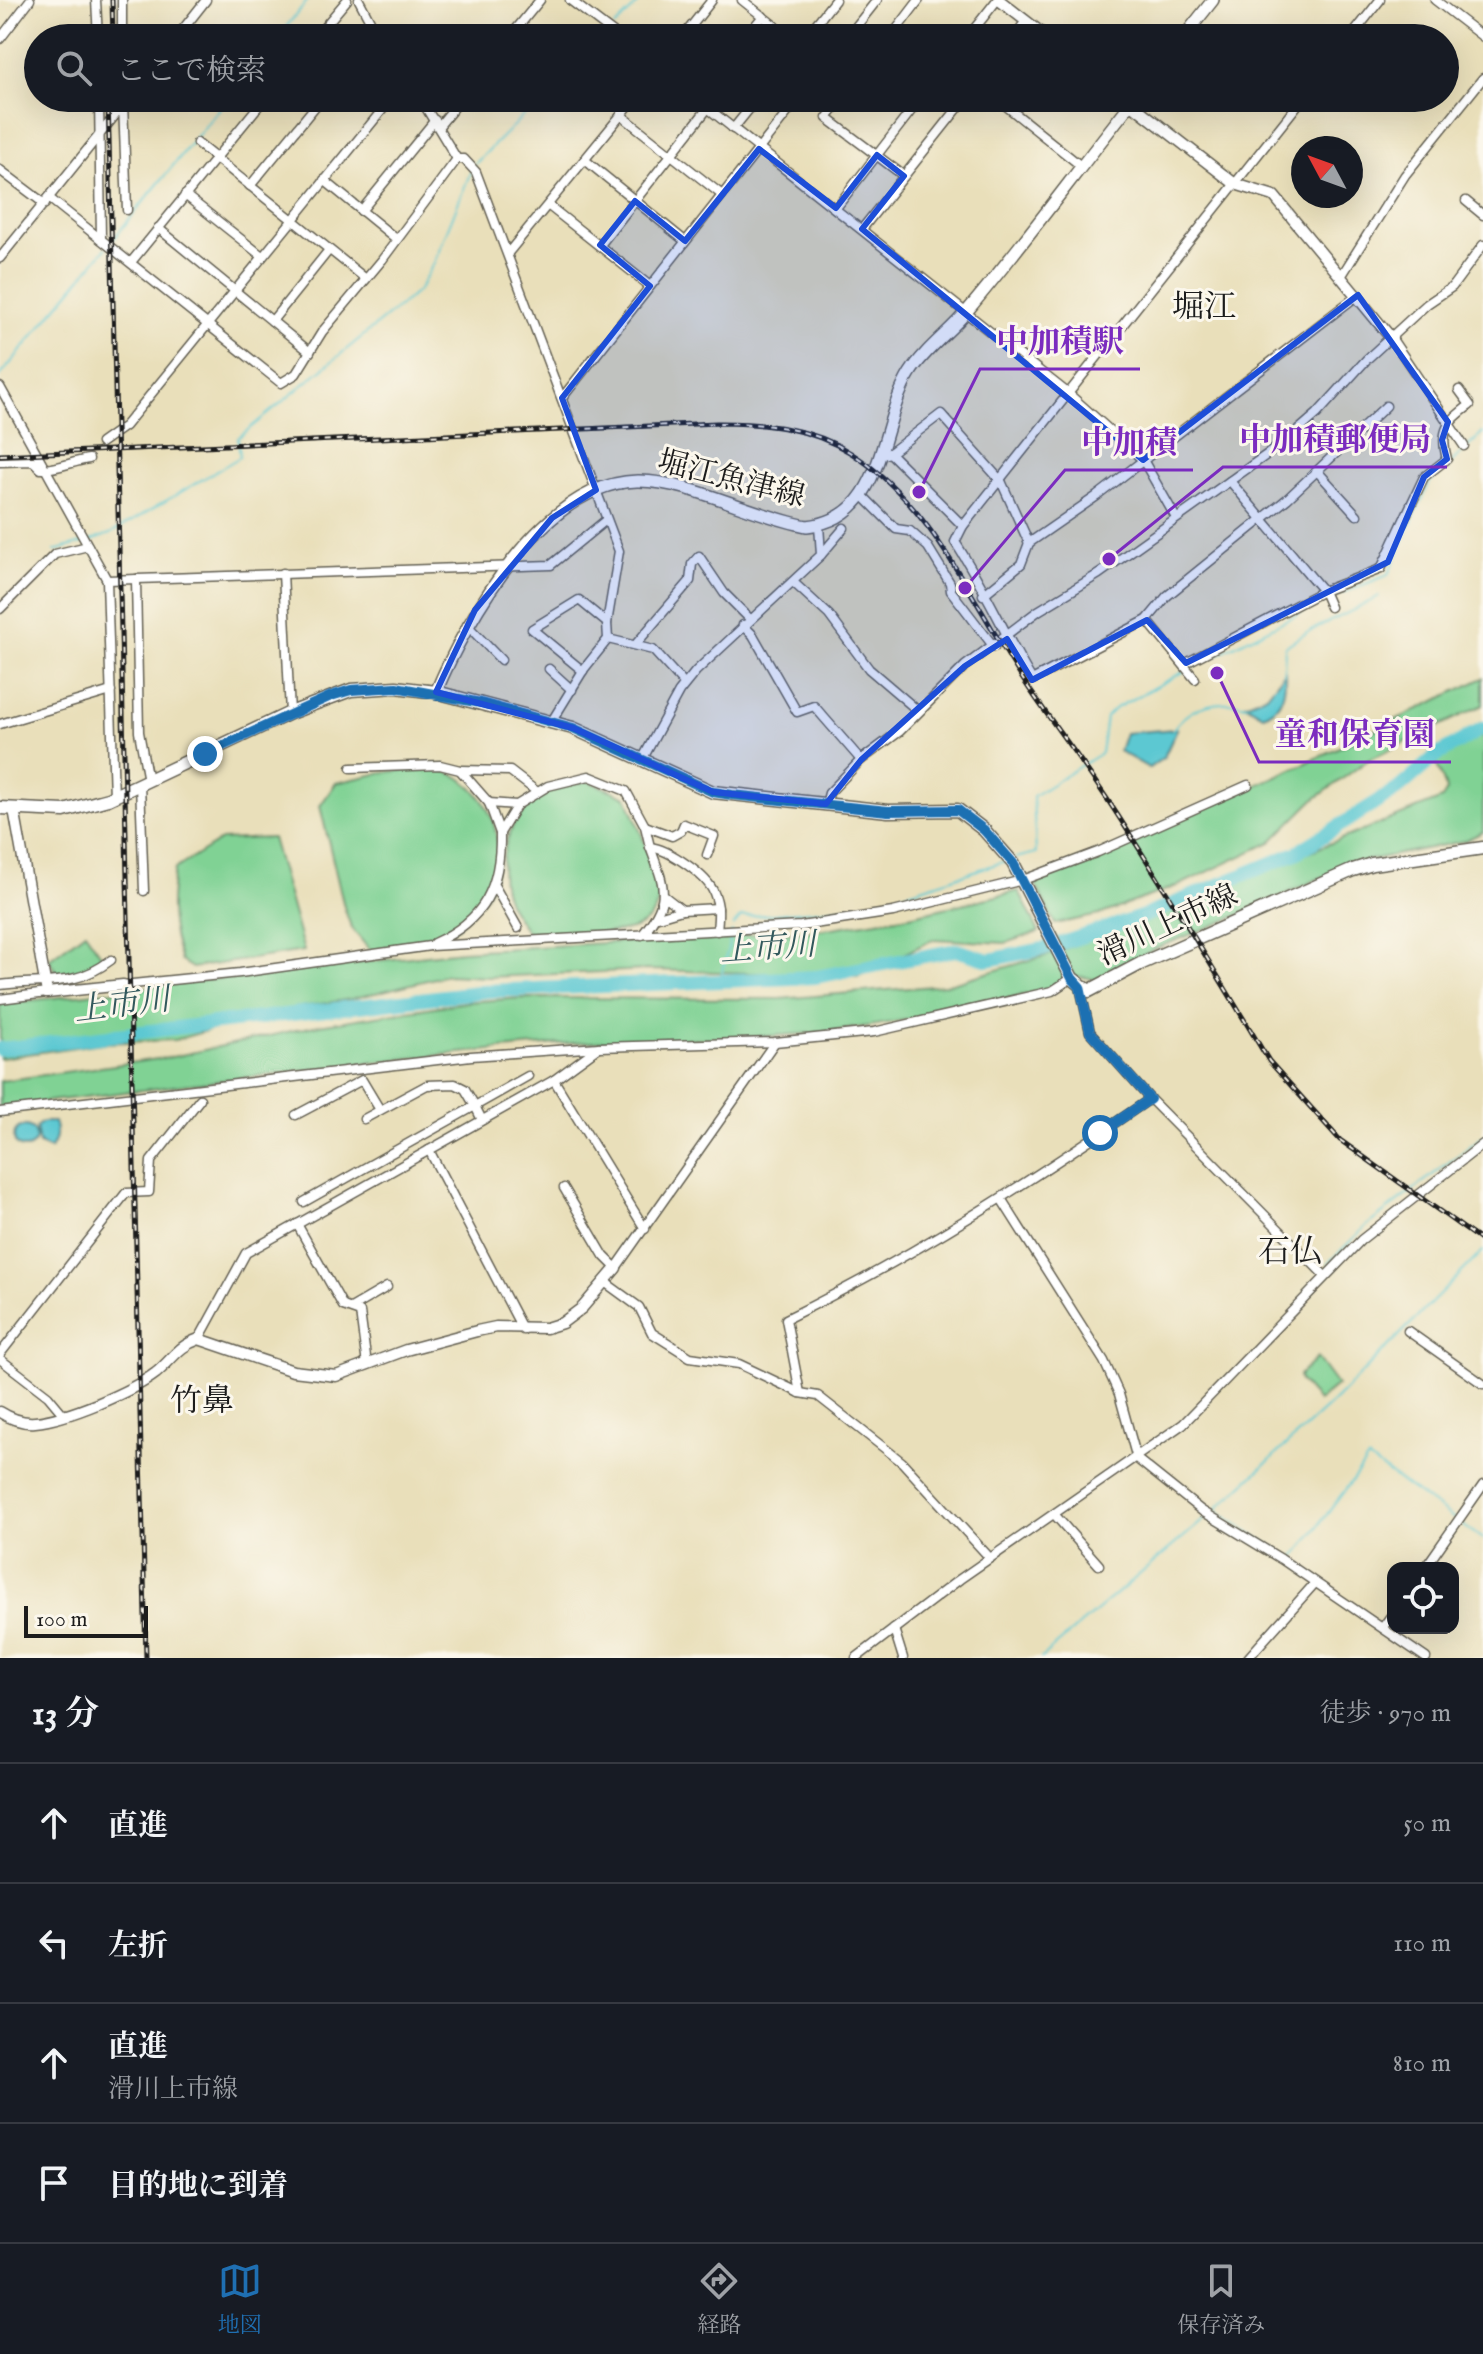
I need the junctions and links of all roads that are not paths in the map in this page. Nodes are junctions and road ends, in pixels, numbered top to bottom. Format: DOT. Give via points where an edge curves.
graph roads {
  1 [pos="30,0"];
  2 [pos="96,0"];
  3 [pos="122,0"];
  4 [pos="206,0"];
  5 [pos="347,0"];
  6 [pos="540,0"];
  7 [pos="570,0"];
  8 [pos="712,0"];
  9 [pos="742,0"];
  10 [pos="877,0"];
  11 [pos="919,0"];
  12 [pos="998,0"];
  13 [pos="1213,0"];
  14 [pos="1380,0"];
  15 [pos="1435,0"];
  16 [pos="831,1"];
  17 [pos="363,2"];
  18 [pos="763,16"];
  19 [pos="1026,21"];
  20 [pos="97,24"];
  21 [pos="122,24"];
  22 [pos="187,24"];
  23 [pos="327,24"];
  24 [pos="371,24"];
  25 [pos="520,24"];
  26 [pos="602,24"];
  27 [pos="693,24"];
  28 [pos="756,24"];
  29 [pos="773,24"];
  30 [pos="815,24"];
  31 [pos="858,24"];
  32 [pos="901,24"];
  33 [pos="978,24"];
  34 [pos="1024,24"];
  35 [pos="1030,24"];
  36 [pos="1194,24"];
  37 [pos="1361,24"];
  38 [pos="1483,37"];
  39 [pos="0,39"];
  40 [pos="1483,78"];
  41 [pos="1459,108"];
  42 [pos="99,112"];
  43 [pos="116,112"];
  44 [pos="125,112"];
  45 [pos="253,112"];
  46 [pos="311,112"];
  47 [pos="380,112"];
  48 [pos="430,112"];
  49 [pos="448,112"];
  50 [pos="623,112"];
  51 [pos="705,112"];
  52 [pos="713,112"];
  53 [pos="747,112"];
  54 [pos="788,112"];
  55 [pos="832,112"];
  56 [pos="910,112"];
  57 [pos="955,112"];
  58 [pos="1014,112"];
  59 [pos="1121,112"];
  60 [pos="1145,112"];
  61 [pos="1292,112"];
  62 [pos="1456,112"];
  63 [pos="621,115"];
  64 [pos="437,123"];
  65 [pos="733,129"];
  66 [pos="100,134"];
  67 [pos="197,143"];
  68 [pos="759,149"];
  69 [pos="671,155"];
  70 [pos="877,155"];
  71 [pos="215,158"];
  72 [pos="457,159"];
  73 [pos="585,160"];
  74 [pos="1081,166"];
  75 [pos="0,170"];
  76 [pos="904,176"];
  77 [pos="324,180"];
  78 [pos="1235,184"];
  79 [pos="250,186"];
  80 [pos="185,195"];
  81 [pos="722,195"];
  82 [pos="47,201"];
  83 [pos="635,201"];
  84 [pos="1466,201"];
  85 [pos="549,206"];
  86 [pos="836,208"];
  87 [pos="127,210"];
  88 [pos="361,211"];
  89 [pos="1483,215"];
  90 [pos="292,220"];
  91 [pos="158,228"];
  92 [pos="862,229"];
  93 [pos="395,238"];
  94 [pos="101,239"];
  95 [pos="685,241"];
  96 [pos="600,245"];
  97 [pos="1483,245"];
  98 [pos="329,250"];
  99 [pos="508,253"];
  100 [pos="262,256"];
  101 [pos="0,258"];
  102 [pos="132,261"];
  103 [pos="1342,275"];
  104 [pos="366,279"];
  105 [pos="650,286"];
  106 [pos="235,290"];
  107 [pos="1358,295"];
  108 [pos="967,312"];
  109 [pos="272,321"];
  110 [pos="208,324"];
  111 [pos="1392,339"];
  112 [pos="310,352"];
  113 [pos="0,387"];
  114 [pos="1459,390"];
  115 [pos="1070,395"];
  116 [pos="562,398"];
  117 [pos="1386,406"];
  118 [pos="1448,422"];
  119 [pos="101,443"];
  120 [pos="1464,446"];
  121 [pos="886,454"];
  122 [pos="89,459"];
  123 [pos="1143,460"];
  124 [pos="0,462"];
  125 [pos="48,470"];
  126 [pos="1317,471"];
  127 [pos="1001,481"];
  128 [pos="1230,481"];
  129 [pos="596,490"];
  130 [pos="862,495"];
  131 [pos="1357,515"];
  132 [pos="1176,518"];
  133 [pos="1260,519"];
  134 [pos="606,520"];
  135 [pos="819,525"];
  136 [pos="963,526"];
  137 [pos="844,528"];
  138 [pos="1029,543"];
  139 [pos="88,546"];
  140 [pos="821,555"];
  141 [pos="509,567"];
  142 [pos="283,573"];
  143 [pos="136,579"];
  144 [pos="107,580"];
  145 [pos="793,582"];
  146 [pos="1323,591"];
  147 [pos="983,595"];
  148 [pos="1330,607"];
  149 [pos="0,609"];
  150 [pos="1147,620"];
  151 [pos="747,622"];
  152 [pos="607,623"];
  153 [pos="466,625"];
  154 [pos="1006,637"];
  155 [pos="608,639"];
  156 [pos="636,644"];
  157 [pos="994,647"];
  158 [pos="501,660"];
  159 [pos="1186,663"];
  160 [pos="549,669"];
  161 [pos="583,671"];
  162 [pos="1195,679"];
  163 [pos="684,684"];
  164 [pos="572,690"];
  165 [pos="111,691"];
  166 [pos="436,692"];
  167 [pos="917,710"];
  168 [pos="290,713"];
  169 [pos="552,721"];
  170 [pos="0,724"];
  171 [pos="642,760"];
  172 [pos="861,760"];
  173 [pos="351,768"];
  174 [pos="460,770"];
  175 [pos="144,782"];
  176 [pos="1248,785"];
  177 [pos="536,791"];
  178 [pos="114,797"];
  179 [pos="489,803"];
  180 [pos="826,804"];
  181 [pos="517,805"];
  182 [pos="7,808"];
  183 [pos="645,826"];
  184 [pos="500,833"];
  185 [pos="650,847"];
  186 [pos="1483,848"];
  187 [pos="707,855"];
  188 [pos="1023,880"];
  189 [pos="495,887"];
  190 [pos="144,891"];
  191 [pos="664,896"];
  192 [pos="718,908"];
  193 [pos="682,910"];
  194 [pos="658,917"];
  195 [pos="518,928"];
  196 [pos="717,931"];
  197 [pos="642,935"];
  198 [pos="430,946"];
  199 [pos="111,960"];
  200 [pos="1076,983"];
  201 [pos="0,985"];
  202 [pos="123,985"];
  203 [pos="46,987"];
  204 [pos="0,999"];
  205 [pos="775,1042"];
  206 [pos="599,1047"];
  207 [pos="528,1076"];
  208 [pos="554,1080"];
  209 [pos="200,1099"];
  210 [pos="1150,1099"];
  211 [pos="475,1106"];
  212 [pos="380,1110"];
  213 [pos="0,1112"];
  214 [pos="296,1115"];
  215 [pos="364,1119"];
  216 [pos="482,1120"];
  217 [pos="1483,1144"];
  218 [pos="429,1150"];
  219 [pos="564,1188"];
  220 [pos="1002,1200"];
  221 [pos="304,1202"];
  222 [pos="297,1224"];
  223 [pos="645,1229"];
  224 [pos="616,1268"];
  225 [pos="1325,1276"];
  226 [pos="606,1283"];
  227 [pos="387,1287"];
  228 [pos="351,1308"];
  229 [pos="523,1330"];
  230 [pos="1408,1331"];
  231 [pos="199,1339"];
  232 [pos="0,1357"];
  233 [pos="367,1365"];
  234 [pos="1483,1384"];
  235 [pos="800,1393"];
  236 [pos="0,1412"];
  237 [pos="63,1414"];
  238 [pos="1137,1459"];
  239 [pos="1483,1485"];
  240 [pos="1054,1514"];
  241 [pos="990,1558"];
  242 [pos="1429,1562"];
  243 [pos="1099,1565"];
  244 [pos="1315,1583"];
  245 [pos="1387,1621"];
  246 [pos="1383,1627"];
  247 [pos="894,1629"];
  248 [pos="856,1658"];
  249 [pos="903,1658"];
  250 [pos="1248,1658"];
  251 [pos="1426,1658"];
  1 -- 39 [label="street"];
  2 -- 20 [label="street"];
  3 -- 21 [label="street"];
  4 -- 22 [label="street"];
  5 -- 23 [label="street"];
  6 -- 25 [label="street"];
  7 -- 26 [label="street"];
  8 -- 27 [label="street"];
  9 -- 18 [label="street"];
  10 -- 31 [label="street"];
  11 -- 32 [label="street"];
  12 -- 19 [label="street"];
  12 -- 33 [label="street"];
  13 -- 36 [label="main road"];
  14 -- 37 [label="street"];
  15 -- 38 [label="street"];
  16 -- 30 [label="street"];
  17 -- 24 [label="street"];
  18 -- 28 [label="street"];
  18 -- 29 [label="street"];
  19 -- 34 [label="street"];
  19 -- 35 [label="street"];
  40 -- 41 [label="street"];
  42 -- 66 [label="street"];
  43 -- 66 [label="street"];
  44 -- 87 [label="street"];
  45 -- 71 [label="street"];
  46 -- 79 [label="street"];
  47 -- 77 [label="street"];
  48 -- 64 [label="street"];
  49 -- 64 [label="street"];
  50 -- 63 [label="street"];
  51 -- 69 [label="street"];
  52 -- 65 [label="street"];
  53 -- 65 [label="street"];
  54 -- 68 [label="street"];
  55 -- 70 [label="street" via="827,118"];
  56 -- 70 [label="street"];
  57 -- 76 [label="street"];
  58 -- 74 [label="street"];
  59 -- 74 [label="main road, 堀江魚津線"];
  60 -- 78 [label="street"];
  61 -- 78 [label="street"];
  62 -- 103 [label="street" via="1405,175"];
  63 -- 69 [label="street"];
  63 -- 73 [label="street"];
  64 -- 72 [label="street"];
  64 -- 88 [label="street"];
  65 -- 68 [label="street"];
  66 -- 82 [label="street"];
  66 -- 94 [label="street"];
  67 -- 71 [label="street"];
  68 -- 81 [label="street"];
  68 -- 86 [label="street"];
  69 -- 81 [label="street"];
  69 -- 83 [label="street"];
  70 -- 76 [label="street"];
  70 -- 86 [label="street"];
  71 -- 79 [label="street"];
  71 -- 80 [label="street"];
  72 -- 93 [label="street"];
  72 -- 99 [label="street" via="476,172"];
  73 -- 83 [label="street"];
  73 -- 85 [label="street"];
  74 -- 108 [label="main road, 堀江魚津線"];
  75 -- 82 [label="street"];
  76 -- 92 [label="street"];
  77 -- 88 [label="street"];
  77 -- 90 [label="street"];
  78 -- 103 [label="street" via="1274,196"];
  78 -- 115 [label="street"];
  79 -- 90 [label="street"];
  80 -- 91 [label="street"];
  80 -- 100 [label="street"];
  81 -- 95 [label="street"];
  82 -- 94 [label="street"];
  82 -- 101 [label="street"];
  83 -- 95 [label="street"];
  83 -- 96 [label="street"];
  84 -- 89 [label="street"];
  85 -- 96 [label="street"];
  85 -- 99 [label="street"];
  86 -- 92 [label="street"];
  88 -- 93 [label="street"];
  90 -- 98 [label="street"];
  90 -- 100 [label="street"];
  91 -- 102 [label="street"];
  91 -- 106 [label="street"];
  92 -- 108 [label="street"];
  93 -- 104 [label="street"];
  94 -- 102 [label="street"];
  95 -- 105 [label="street"];
  96 -- 105 [label="street"];
  97 -- 111 [label="street" via="1452,287"];
  98 -- 104 [label="street"];
  98 -- 109 [label="street"];
  99 -- 116 [label="street"];
  100 -- 106 [label="street"];
  102 -- 110 [label="street"];
  103 -- 107 [label="street"];
  104 -- 112 [label="street"];
  105 -- 116 [label="street"];
  106 -- 109 [label="street"];
  106 -- 110 [label="street"];
  107 -- 111 [label="street"];
  107 -- 123 [label="street"];
  108 -- 115 [label="street"];
  108 -- 121 [label="main road, 堀江魚津線" via="911,371"];
  109 -- 112 [label="street"];
  110 -- 112 [label="street" via="281,383 296,374"];
  110 -- 119 [label="street" via="125,426"];
  111 -- 118 [label="street"];
  111 -- 128 [label="street" via="1307,423"];
  113 -- 125 [label="street"];
  114 -- 118 [label="street" via="1470,405"];
  115 -- 123 [label="street"];
  115 -- 127 [label="street"];
  116 -- 129 [label="street"];
  117 -- 126 [label="street"];
  118 -- 120 [label="street"];
  118 -- 146 [label="street" via="1442,440 1447,459 1424,477 1388,562"];
  121 -- 127 [label="street" via="941,414"];
  121 -- 130 [label="main road, 堀江魚津線"];
  121 -- 136 [label="street"];
  122 -- 125 [label="street"];
  123 -- 132 [label="street"];
  123 -- 138 [label="street"];
  124 -- 125 [label="street" via="33,461"];
  125 -- 139 [label="street"];
  126 -- 131 [label="street"];
  126 -- 133 [label="street"];
  127 -- 136 [label="street"];
  127 -- 138 [label="street"];
  128 -- 132 [label="street"];
  128 -- 133 [label="street"];
  129 -- 134 [label="street"];
  129 -- 135 [label="main road, 堀江魚津線" via="636,481 662,484 791,523"];
  129 -- 141 [label="main road, 堀江魚津線" via="552,518"];
  130 -- 135 [label="main road, 堀江魚津線"];
  130 -- 157 [label="street" via="896,529 910,531 928,547 951,591"];
  132 -- 154 [label="street"];
  133 -- 146 [label="street"];
  133 -- 150 [label="street" via="1167,596"];
  134 -- 141 [label="street" via="551,565"];
  134 -- 152 [label="street" via="619,551"];
  135 -- 140 [label="street"];
  136 -- 147 [label="street" via="955,542"];
  137 -- 140 [label="street"];
  138 -- 147 [label="street" via="1021,564"];
  139 -- 144 [label="street"];
  139 -- 149 [label="street" via="55,554"];
  140 -- 145 [label="street"];
  141 -- 142 [label="street"];
  141 -- 153 [label="main road, 堀江魚津線"];
  142 -- 143 [label="street"];
  142 -- 168 [label="street"];
  143 -- 144 [label="street"];
  143 -- 175 [label="street"];
  144 -- 165 [label="street"];
  145 -- 151 [label="street"];
  145 -- 167 [label="street" via="829,615 869,669"];
  146 -- 148 [label="street"];
  146 -- 159 [label="street"];
  147 -- 154 [label="street"];
  150 -- 154 [label="street" via="1032,680"];
  150 -- 159 [label="street"];
  151 -- 156 [label="street" via="699,556 690,581"];
  151 -- 163 [label="street"];
  151 -- 172 [label="street" via="797,712 814,706"];
  152 -- 155 [label="street"];
  152 -- 161 [label="street" via="579,600 532,629"];
  153 -- 158 [label="street"];
  153 -- 166 [label="main road, 堀江魚津線"];
  154 -- 157 [label="street"];
  155 -- 156 [label="street"];
  155 -- 161 [label="street"];
  156 -- 163 [label="street" via="653,650"];
  157 -- 167 [label="street"];
  159 -- 162 [label="street"];
  160 -- 164 [label="street"];
  161 -- 164 [label="street"];
  163 -- 171 [label="street"];
  164 -- 169 [label="street"];
  165 -- 170 [label="street"];
  165 -- 178 [label="street"];
  166 -- 168 [label="main road, 滑川上市線" via="396,687 351,690"];
  166 -- 169 [label="main road, 滑川上市線"];
  167 -- 172 [label="street" via="900,731"];
  168 -- 175 [label="main road, 滑川上市線"];
  169 -- 171 [label="main road, 滑川上市線"];
  171 -- 180 [label="main road, 滑川上市線" via="713,792"];
  172 -- 180 [label="street" via="829,793"];
  173 -- 174 [label="street" via="440,765"];
  174 -- 177 [label="street" via="510,771"];
  174 -- 179 [label="street"];
  175 -- 178 [label="main road, 滑川上市線"];
  175 -- 190 [label="street"];
  176 -- 188 [label="street"];
  177 -- 181 [label="street"];
  177 -- 183 [label="street" via="589,776 626,791"];
  178 -- 182 [label="main road, 滑川上市線" via="64,811"];
  179 -- 181 [label="street"];
  179 -- 184 [label="street"];
  180 -- 188 [label="main road, 滑川上市線" via="888,811 958,810 1003,850"];
  181 -- 184 [label="street"];
  182 -- 203 [label="street"];
  183 -- 185 [label="street"];
  183 -- 187 [label="street" via="672,836 684,824 714,836"];
  184 -- 189 [label="street"];
  185 -- 191 [label="street"];
  185 -- 192 [label="street" via="665,849 687,865 713,890"];
  186 -- 200 [label="main road, 滑川上市線" via="1353,870 1140,964 1104,986 1089,991"];
  188 -- 196 [label="street" via="880,914"];
  188 -- 200 [label="main road, 滑川上市線"];
  189 -- 195 [label="street"];
  189 -- 198 [label="street" via="465,925"];
  191 -- 193 [label="street"];
  191 -- 194 [label="street"];
  192 -- 193 [label="street"];
  192 -- 196 [label="street"];
  193 -- 194 [label="street"];
  194 -- 197 [label="street"];
  196 -- 197 [label="street"];
  197 -- 198 [label="street"];
  198 -- 202 [label="street"];
  199 -- 203 [label="street" via="90,976"];
  200 -- 205 [label="street" via="874,1032"];
  200 -- 210 [label="street" via="1090,1032"];
  201 -- 203 [label="street"];
  202 -- 203 [label="street"];
  203 -- 204 [label="street"];
  205 -- 206 [label="street"];
  205 -- 223 [label="street"];
  206 -- 208 [label="street"];
  206 -- 213 [label="street" via="471,1056"];
  207 -- 211 [label="street"];
  208 -- 216 [label="street"];
  208 -- 223 [label="street"];
  209 -- 232 [label="street" via="151,1161 149,1192 126,1193"];
  210 -- 220 [label="street"];
  210 -- 225 [label="street"];
  211 -- 212 [label="street" via="465,1089 437,1083"];
  211 -- 216 [label="street"];
  211 -- 221 [label="street"];
  212 -- 214 [label="street" via="362,1080"];
  212 -- 215 [label="street"];
  216 -- 218 [label="street"];
  217 -- 225 [label="street" via="1370,1232"];
  218 -- 222 [label="street"];
  218 -- 229 [label="street"];
  219 -- 224 [label="street"];
  220 -- 235 [label="street" via="908,1257 786,1319"];
  220 -- 238 [label="street" via="1104,1361"];
  222 -- 228 [label="street" via="343,1306"];
  222 -- 231 [label="street" via="246,1253"];
  223 -- 224 [label="street"];
  224 -- 226 [label="street"];
  225 -- 238 [label="street" via="1183,1424"];
  226 -- 229 [label="street" via="562,1323"];
  226 -- 235 [label="street" via="639,1307 652,1333 690,1357 739,1364"];
  227 -- 228 [label="street"];
  228 -- 233 [label="street" via="360,1312"];
  229 -- 233 [label="street" via="487,1329"];
  230 -- 234 [label="street"];
  231 -- 233 [label="street" via="310,1374 336,1376"];
  231 -- 237 [label="street" via="128,1389"];
  232 -- 237 [label="street"];
  235 -- 241 [label="street" via="818,1396 902,1462"];
  236 -- 237 [label="street" via="33,1422"];
  238 -- 240 [label="street"];
  238 -- 244 [label="street" via="1202,1511"];
  239 -- 242 [label="street"];
  240 -- 241 [label="street"];
  240 -- 243 [label="street"];
  241 -- 247 [label="street"];
  244 -- 246 [label="street"];
  244 -- 250 [label="street"];
  245 -- 246 [label="street"];
  246 -- 251 [label="street"];
  247 -- 248 [label="street"];
  247 -- 249 [label="street"];
}
